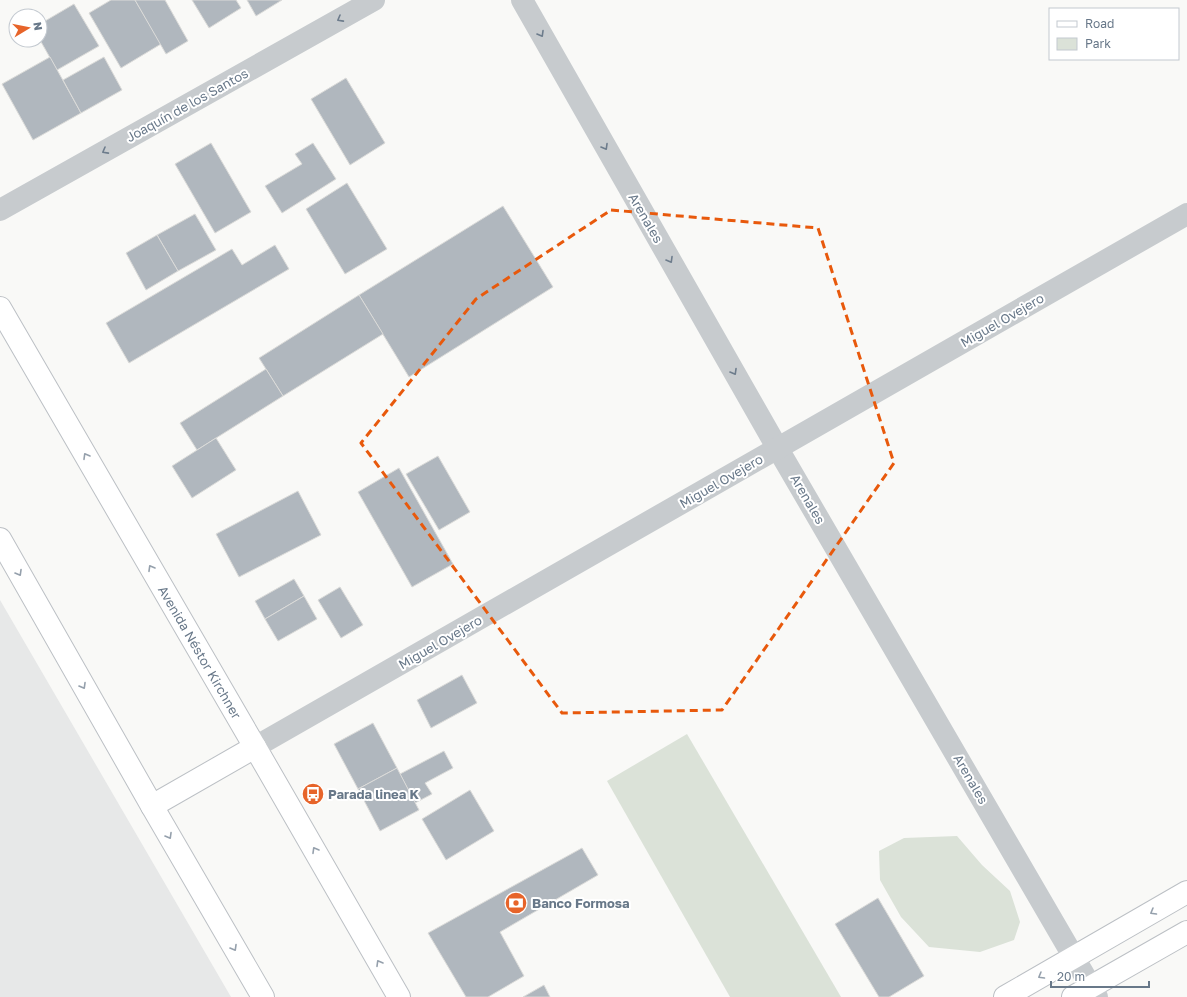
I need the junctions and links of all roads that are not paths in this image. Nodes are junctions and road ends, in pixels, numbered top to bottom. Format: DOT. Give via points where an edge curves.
graph roads {
  1 [pos="374,0"];
  2 [pos="522,0"];
  3 [pos="0,210"];
  4 [pos="1187,214"];
  5 [pos="0,308"];
  6 [pos="778,449"];
  7 [pos="0,540"];
  8 [pos="256,747"];
  9 [pos="152,806"];
  10 [pos="1187,892"];
  11 [pos="1187,932"];
  12 [pos="1074,957"];
  13 [pos="1087,994"];
  14 [pos="263,997"];
  15 [pos="399,997"];
  16 [pos="1005,997"];
  1 -- 3 [label="street, Joaquín de los Santos, one-way"];
  2 -- 6 [label="street, Arenales, one-way"];
  4 -- 6 [label="street, Miguel Ovejero"];
  8 -- 5 [label="main road, Avenida Néstor Kirchner, one-way"];
  6 -- 8 [label="street, Miguel Ovejero"];
  6 -- 12 [label="street, Arenales"];
  7 -- 9 [label="main road, one-way"];
  8 -- 9 [label="main road"];
  15 -- 8 [label="main road, Avenida Néstor Kirchner, one-way"];
  9 -- 14 [label="main road, one-way"];
  10 -- 12 [label="main road, one-way"];
  11 -- 13 [label="main road"];
  12 -- 13 [label="street, Arenales"];
  12 -- 16 [label="main road, one-way"];
}
